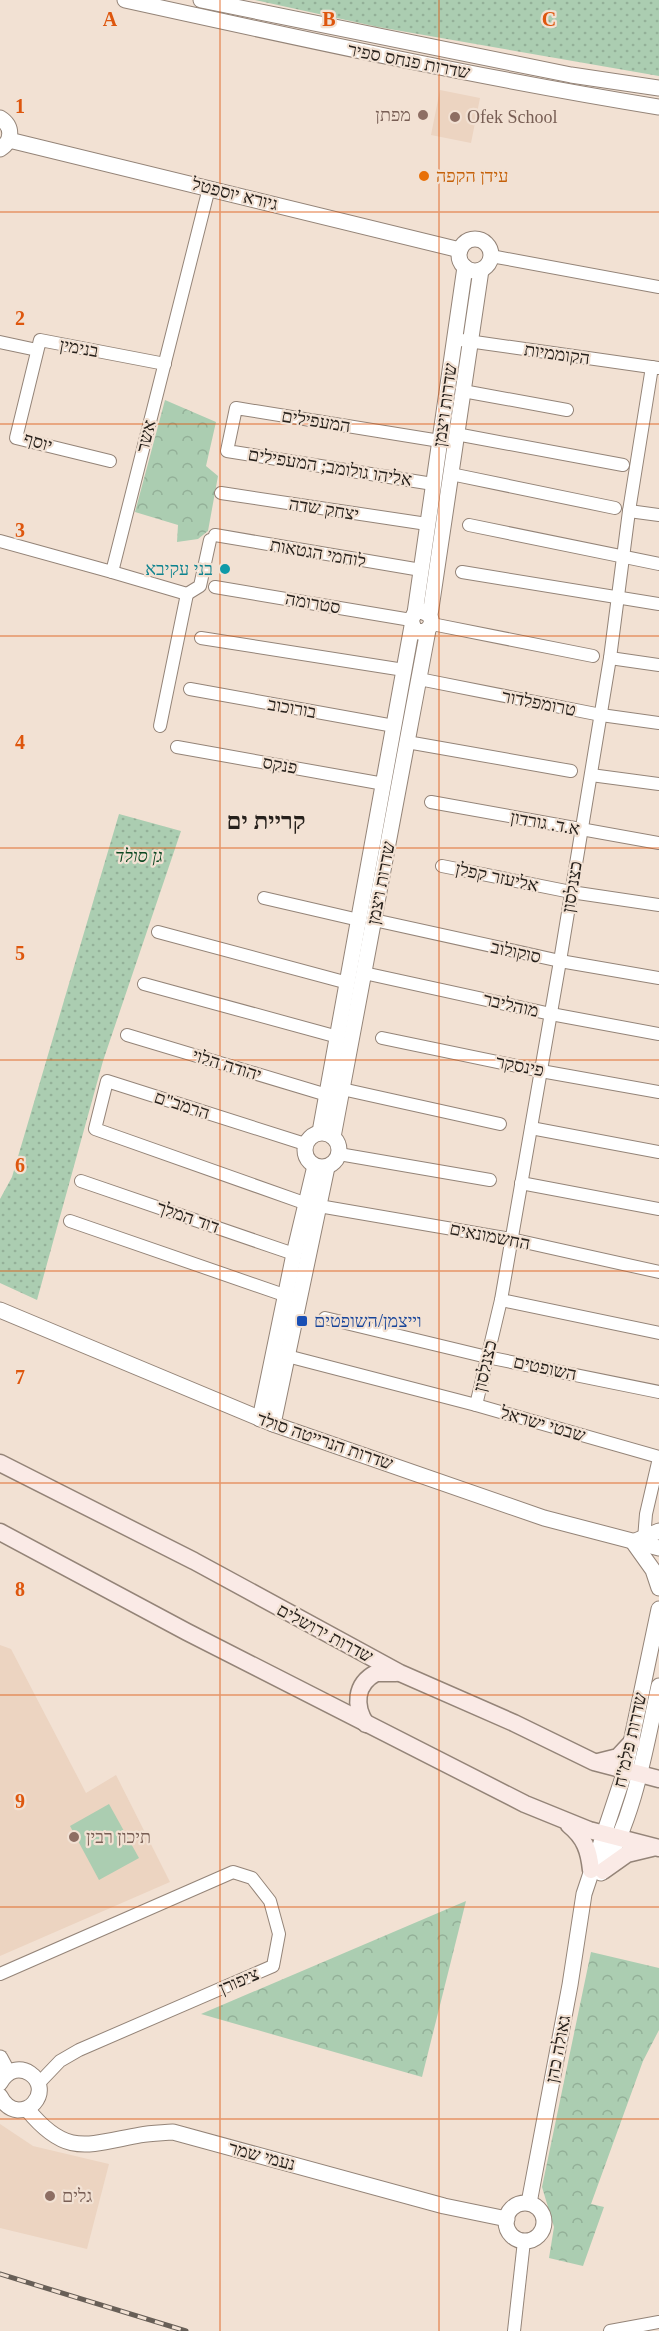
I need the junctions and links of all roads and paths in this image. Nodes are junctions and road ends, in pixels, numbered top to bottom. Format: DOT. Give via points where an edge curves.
graph roads {
  1 [pos="125,0"];
  2 [pos="201,0"];
  3 [pos="659,88"];
  4 [pos="659,107"];
  5 [pos="0,118"];
  6 [pos="5,145"];
  7 [pos="209,188"];
  8 [pos="460,249"];
  9 [pos="491,256"];
  10 [pos="465,267"];
  11 [pos="481,270"];
  12 [pos="659,287"];
  13 [pos="454,339"];
  14 [pos="470,341"];
  15 [pos="0,342"];
  16 [pos="37,350"];
  17 [pos="165,364"];
  18 [pos="655,368"];
  19 [pos="463,391"];
  20 [pos="567,410"];
  21 [pos="456,434"];
  22 [pos="440,441"];
  23 [pos="227,451"];
  24 [pos="110,461"];
  25 [pos="623,465"];
  26 [pos="451,474"];
  27 [pos="433,484"];
  28 [pos="221,493"];
  29 [pos="615,508"];
  30 [pos="629,511"];
  31 [pos="659,515"];
  32 [pos="428,524"];
  33 [pos="469,525"];
  34 [pos="0,541"];
  35 [pos="624,556"];
  36 [pos="659,564"];
  37 [pos="421,570"];
  38 [pos="112,572"];
  39 [pos="462,572"];
  40 [pos="215,587"];
  41 [pos="187,594"];
  42 [pos="618,598"];
  43 [pos="659,604"];
  44 [pos="421,621"];
  45 [pos="201,638"];
  46 [pos="593,656"];
  47 [pos="610,658"];
  48 [pos="659,665"];
  49 [pos="404,670"];
  50 [pos="419,679"];
  51 [pos="190,689"];
  52 [pos="601,715"];
  53 [pos="659,723"];
  54 [pos="160,726"];
  55 [pos="394,726"];
  56 [pos="407,742"];
  57 [pos="177,747"];
  58 [pos="571,771"];
  59 [pos="591,775"];
  60 [pos="384,784"];
  61 [pos="659,784"];
  62 [pos="431,802"];
  63 [pos="582,830"];
  64 [pos="659,843"];
  65 [pos="442,866"];
  66 [pos="571,892"];
  67 [pos="264,898"];
  68 [pos="659,905"];
  69 [pos="366,920"];
  70 [pos="158,932"];
  71 [pos="560,961"];
  72 [pos="364,973"];
  73 [pos="659,978"];
  74 [pos="348,983"];
  75 [pos="144,984"];
  76 [pos="551,1014"];
  77 [pos="127,1035"];
  78 [pos="659,1035"];
  79 [pos="338,1037"];
  80 [pos="382,1038"];
  81 [pos="541,1071"];
  82 [pos="342,1089"];
  83 [pos="659,1092"];
  84 [pos="327,1095"];
  85 [pos="500,1124"];
  86 [pos="531,1128"];
  87 [pos="95,1129"];
  88 [pos="327,1135"];
  89 [pos="305,1144"];
  90 [pos="659,1152"];
  91 [pos="339,1154"];
  92 [pos="321,1167"];
  93 [pos="81,1180"];
  94 [pos="490,1180"];
  95 [pos="521,1184"];
  96 [pos="313,1205"];
  97 [pos="659,1209"];
  98 [pos="70,1221"];
  99 [pos="511,1239"];
  100 [pos="294,1254"];
  101 [pos="659,1272"];
  102 [pos="287,1296"];
  103 [pos="501,1300"];
  104 [pos="0,1310"];
  105 [pos="325,1318"];
  106 [pos="659,1333"];
  107 [pos="287,1356"];
  108 [pos="487,1357"];
  109 [pos="659,1392"];
  110 [pos="476,1405"];
  111 [pos="267,1422"];
  112 [pos="659,1458"];
  113 [pos="0,1463"];
  114 [pos="659,1531"];
  115 [pos="0,1532"];
  116 [pos="638,1541"];
  117 [pos="659,1548"];
  118 [pos="659,1588"];
  119 [pos="659,1609"];
  120 [pos="400,1673"];
  121 [pos="659,1686"];
  122 [pos="366,1724"];
  123 [pos="632,1742"];
  124 [pos="594,1762"];
  125 [pos="632,1773"];
  126 [pos="659,1779"];
  127 [pos="564,1821"];
  128 [pos="610,1835"];
  129 [pos="658,1847"];
  130 [pos="597,1871"];
  131 [pos="0,1974"];
  132 [pos="0,2058"];
  133 [pos="4,2078"];
  134 [pos="38,2084"];
  135 [pos="1,2100"];
  136 [pos="27,2109"];
  137 [pos="530,2203"];
  138 [pos="507,2219"];
  139 [pos="524,2241"];
  140 [pos="659,2322"];
  141 [pos="514,2331"];
  142 [pos="610,2331"];
  1 -- 4 [label="street, שדרות פנחס ספיר" via="568,93"];
  2 -- 3 [label="street, שדרות פנחס ספיר" via="571,75"];
  5 -- 6 [label="street" via="10,129"];
  6 -- 7 [label="street, גיורא יוספטל"];
  7 -- 8 [label="street, גיורא יוספטל"];
  7 -- 17 [label="street, אשר"];
  8 -- 9 [label="street" via="471,239 481,239 489,246"];
  8 -- 10 [label="street"];
  9 -- 11 [label="street"];
  9 -- 12 [label="street"];
  10 -- 11 [label="street"];
  10 -- 13 [label="street, שדרות ויצמן"];
  11 -- 14 [label="street, שדרות ויצמן"];
  13 -- 14 [label="street, הקוממיות"];
  13 -- 22 [label="street, שדרות ויצמן"];
  14 -- 18 [label="street, הקוממיות"];
  14 -- 19 [label="street, שדרות ויצמן"];
  15 -- 16 [label="street, בנימין"];
  16 -- 17 [label="street, בנימין" via="40,340"];
  16 -- 24 [label="street, יוסף" via="15,438"];
  17 -- 38 [label="street, אשר"];
  18 -- 30 [label="street, כצנלסון"];
  19 -- 20 [label="street"];
  19 -- 21 [label="street, שדרות ויצמן"];
  21 -- 25 [label="street"];
  21 -- 26 [label="street, שדרות ויצמן"];
  22 -- 23 [label="street, המעפילים" via="236,408"];
  22 -- 27 [label="street, שדרות ויצמן"];
  23 -- 27 [label="street, אליהו גולומב; המעפילים"];
  26 -- 29 [label="street"];
  26 -- 44 [label="street, שדרות ויצמן"];
  27 -- 32 [label="street, שדרות ויצמן"];
  28 -- 32 [label="street, יצחק שדה"];
  30 -- 31 [label="street"];
  30 -- 35 [label="street, כצנלסון"];
  32 -- 37 [label="street, שדרות ויצמן"];
  33 -- 35 [label="street"];
  34 -- 38 [label="street"];
  35 -- 36 [label="street"];
  35 -- 42 [label="street, כצנלסון"];
  37 -- 41 [label="street, לוחמי הגטאות" via="212,538 200,586"];
  37 -- 44 [label="street, שדרות ויצמן"];
  38 -- 41 [label="street"];
  39 -- 42 [label="street"];
  40 -- 44 [label="street, סטרומה"];
  41 -- 54 [label="street"];
  42 -- 43 [label="street"];
  42 -- 47 [label="street, כצנלסון"];
  44 -- 46 [label="street, סטרומה"];
  44 -- 49 [label="street, שדרות ויצמן"];
  44 -- 50 [label="street, שדרות ויצמן"];
  45 -- 49 [label="street"];
  47 -- 48 [label="street"];
  47 -- 52 [label="street, כצנלסון"];
  49 -- 55 [label="street, שדרות ויצמן"];
  50 -- 52 [label="street, טרומפלדור"];
  50 -- 56 [label="street, שדרות ויצמן"];
  51 -- 55 [label="street, בורוכוב"];
  52 -- 53 [label="street, טרומפלדור"];
  52 -- 59 [label="street, כצנלסון"];
  55 -- 60 [label="street, שדרות ויצמן"];
  56 -- 58 [label="street"];
  56 -- 69 [label="street, שדרות ויצמן"];
  57 -- 60 [label="street, פנקס"];
  59 -- 61 [label="street"];
  59 -- 63 [label="street, כצנלסון"];
  60 -- 69 [label="street, שדרות ויצמן"];
  62 -- 63 [label="street, א.ד. גורדון"];
  63 -- 64 [label="street, א.ד. גורדון"];
  63 -- 66 [label="street, כצנלסון"];
  65 -- 66 [label="street, אליעזר קפלן"];
  66 -- 68 [label="street, אליעזר קפלן"];
  66 -- 71 [label="street, כצנלסון"];
  67 -- 69 [label="street, סוקולוב"];
  69 -- 71 [label="street, סוקולוב"];
  69 -- 72 [label="street, שדרות ויצמן"];
  69 -- 74 [label="street, שדרות ויצמן"];
  70 -- 74 [label="street"];
  71 -- 73 [label="street, סוקולוב"];
  71 -- 76 [label="street, כצנלסון"];
  72 -- 76 [label="street, מוהליבר"];
  72 -- 82 [label="street, שדרות ויצמן"];
  74 -- 79 [label="street, שדרות ויצמן"];
  75 -- 79 [label="street"];
  76 -- 78 [label="street, מוהליבר"];
  76 -- 81 [label="street, כצנלסון"];
  77 -- 84 [label="street, יהודה הלוי"];
  79 -- 84 [label="street, שדרות ויצמן"];
  80 -- 81 [label="street, פינסקר"];
  81 -- 83 [label="street, פינסקר"];
  81 -- 86 [label="street, כצנלסון"];
  82 -- 85 [label="street"];
  82 -- 88 [label="street, שדרות ויצמן"];
  84 -- 88 [label="street, שדרות ויצמן"];
  86 -- 90 [label="street"];
  86 -- 95 [label="street, כצנלסון"];
  87 -- 89 [label="street, הרמב\"ם" via="107,1081"];
  87 -- 96 [label="street, החשמונאים"];
  88 -- 89 [label="street" via="311,1136"];
  88 -- 91 [label="street" via="339,1144"];
  89 -- 92 [label="street" via="307,1160"];
  91 -- 92 [label="street" via="333,1164"];
  91 -- 94 [label="street"];
  92 -- 96 [label="street"];
  93 -- 100 [label="street, דוד המלך"];
  95 -- 97 [label="street"];
  95 -- 99 [label="street, כצנלסון"];
  96 -- 99 [label="street, החשמונאים"];
  96 -- 100 [label="street"];
  96 -- 107 [label="street"];
  98 -- 102 [label="street"];
  99 -- 101 [label="street, החשמונאים"];
  99 -- 103 [label="street, כצנלסון"];
  100 -- 102 [label="street"];
  102 -- 111 [label="street"];
  103 -- 106 [label="street"];
  103 -- 108 [label="street, כצנלסון"];
  104 -- 111 [label="street, שדרות הנרייטה סולד"];
  105 -- 108 [label="street, השופטים"];
  107 -- 110 [label="street, שבטי ישראל"];
  107 -- 111 [label="street"];
  108 -- 109 [label="street, השופטים"];
  108 -- 110 [label="street, כצנלסון"];
  110 -- 112 [label="street, שבטי ישראל"];
  111 -- 116 [label="street, שדרות הנרייטה סולד" via="544,1518"];
  112 -- 116 [label="street, שבטי ישראל"];
  113 -- 120 [label="main road, שדרות ירושלים"];
  114 -- 116 [label="street"];
  115 -- 122 [label="main road"];
  116 -- 117 [label="street, שדרות הנרייטה סולד"];
  116 -- 118 [label="street"];
  119 -- 123 [label="street, שדרות פלמ\"ח"];
  120 -- 122 [label="main road" via="376,1673 362,1685 358,1705"];
  120 -- 124 [label="main road, שדרות ירושלים"];
  121 -- 125 [label="street, שדרות פלמ\"ח"];
  122 -- 127 [label="main road"];
  123 -- 124 [label="main road" via="618,1757"];
  123 -- 125 [label="street, שדרות פלמ\"ח"];
  124 -- 125 [label="main road, שדרות ירושלים"];
  125 -- 126 [label="main road, שדרות ירושלים"];
  125 -- 128 [label="street, שדרות פלמ\"ח"];
  127 -- 128 [label="main road"];
  127 -- 130 [label="main road" via="584,1840"];
  128 -- 129 [label="main road"];
  128 -- 130 [label="street, גאולה כהן"];
  129 -- 130 [label="main road" via="627,1854"];
  130 -- 137 [label="street, גאולה כהן" via="584,1894"];
  131 -- 134 [label="street, ציפורן" via="233,1872 252,1878 270,1901 279,1934 273,1966 79,2050 60,2061"];
  132 -- 133 [label="street"];
  133 -- 134 [label="street" via="14,2070 27,2072"];
  134 -- 136 [label="street" via="37,2100"];
  135 -- 136 [label="street" via="14,2109"];
  136 -- 138 [label="street, נעמי שמר" via="39,2124 64,2141 80,2145 173,2132 444,2206"];
  137 -- 138 [label="street" via="512,2208"];
  137 -- 139 [label="street" via="540,2210 545,2222 541,2234"];
  138 -- 139 [label="street" via="508,2231"];
  139 -- 141 [label="street"];
  140 -- 142 [label="street"];
}
